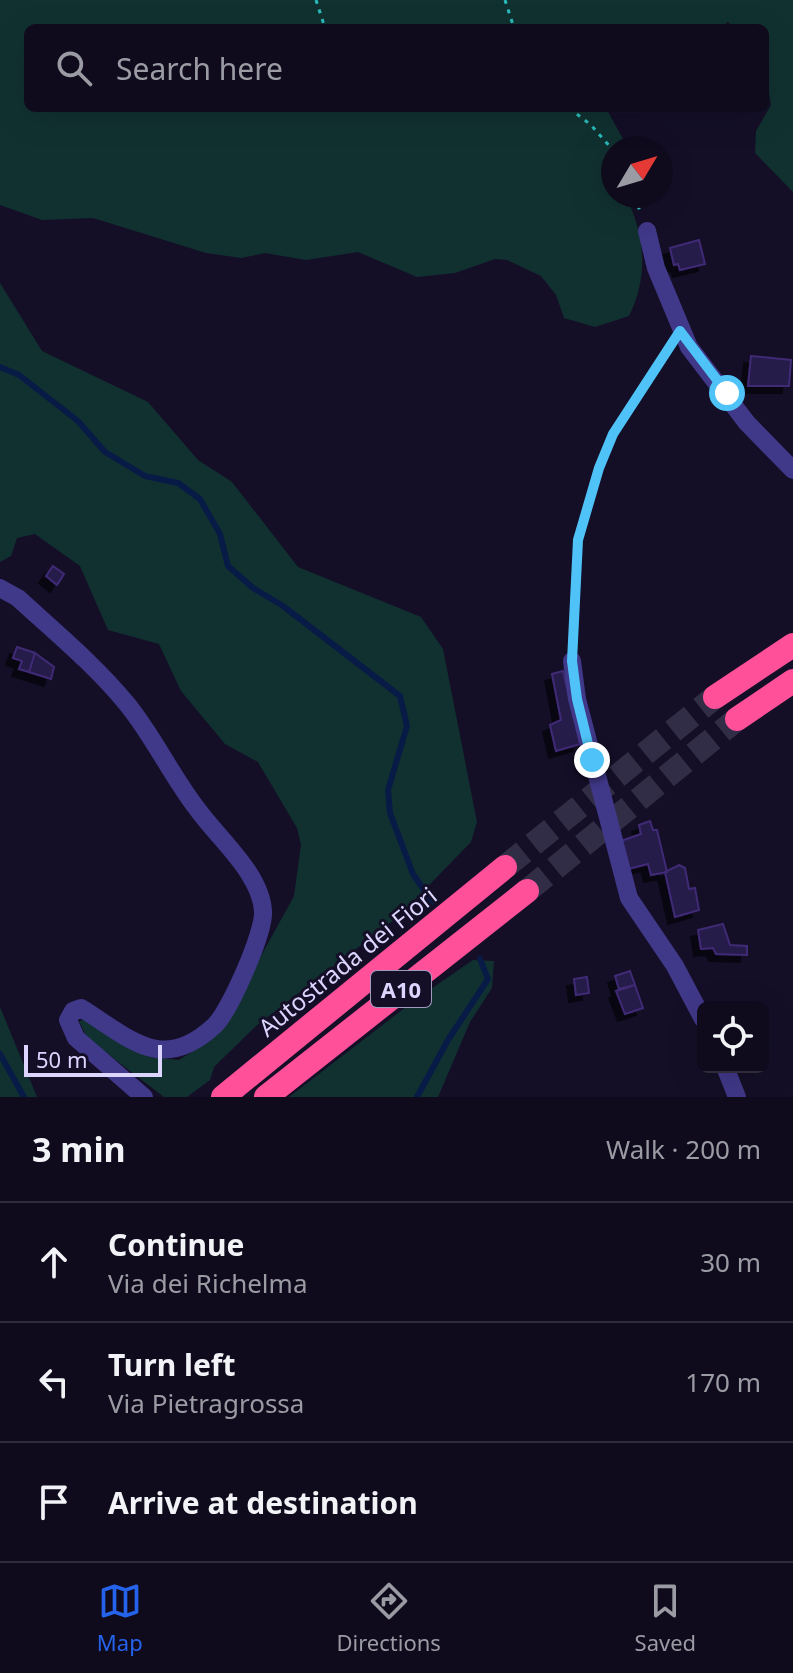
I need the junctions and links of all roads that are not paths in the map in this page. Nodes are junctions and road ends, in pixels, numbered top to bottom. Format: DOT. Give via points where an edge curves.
graph roads {
  1 [pos="647,231"];
  2 [pos="793,470"];
  3 [pos="0,588"];
  4 [pos="793,645"];
  5 [pos="572,661"];
  6 [pos="793,681"];
  7 [pos="715,697"];
  8 [pos="737,719"];
  9 [pos="505,867"];
  10 [pos="527,891"];
  11 [pos="697,1008"];
  12 [pos="727,1073"];
  13 [pos="272,1092"];
  14 [pos="144,1097"];
  15 [pos="223,1097"];
  16 [pos="737,1097"];
  1 -- 2 [label="street" via="680,331 747,423"];
  3 -- 14 [label="street" via="30,608 128,705 196,808 253,880 264,908 263,932 218,1023 196,1042 174,1052 144,1047 81,1008 73,1011 68,1020 76,1038"];
  4 -- 7 [label="highway"];
  5 -- 11 [label="street" via="577,699 629,898"];
  6 -- 8 [label="highway"];
  9 -- 15 [label="highway, Autostrada dei Fiori / A10"];
  10 -- 13 [label="highway, A10"];
  12 -- 16 [label="street"];
}
